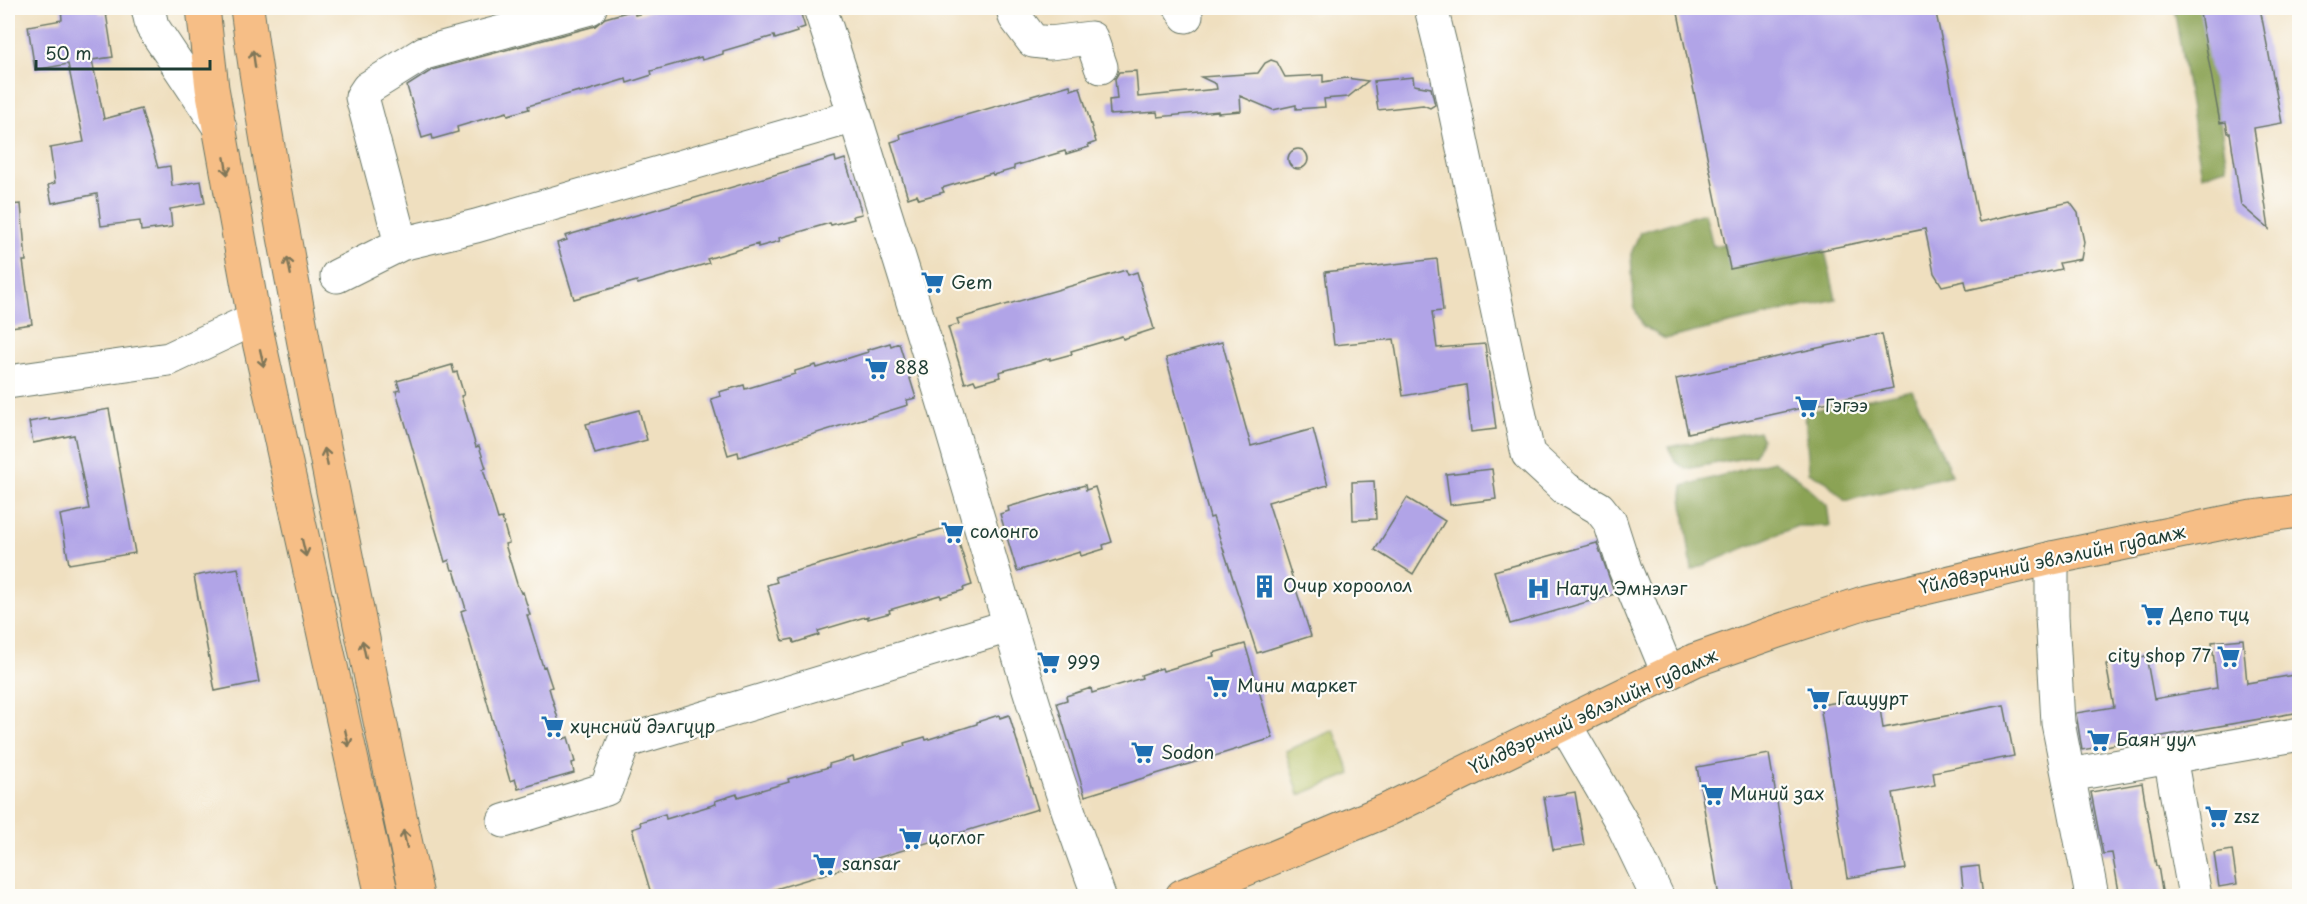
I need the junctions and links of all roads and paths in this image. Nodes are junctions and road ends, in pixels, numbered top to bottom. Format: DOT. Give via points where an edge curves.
graph roads {
  1 [pos="148,8"];
  2 [pos="203,8"];
  3 [pos="247,8"];
  4 [pos="590,8"];
  5 [pos="820,8"];
  6 [pos="1013,8"];
  7 [pos="1431,8"];
  8 [pos="1101,67"];
  9 [pos="855,116"];
  10 [pos="220,128"];
  11 [pos="401,244"];
  12 [pos="337,276"];
  13 [pos="254,319"];
  14 [pos="8,382"];
  15 [pos="2300,511"];
  16 [pos="2052,558"];
  17 [pos="1010,626"];
  18 [pos="1668,673"];
  19 [pos="1565,725"];
  20 [pos="2300,734"];
  21 [pos="2170,757"];
  22 [pos="2069,775"];
  23 [pos="504,821"];
  24 [pos="382,897"];
  25 [pos="417,897"];
  26 [pos="1099,897"];
  27 [pos="1182,897"];
  28 [pos="1657,897"];
  29 [pos="2092,897"];
  30 [pos="2195,897"];
  1 -- 10 [label="street" via="152,26"];
  2 -- 10 [label="main road"];
  25 -- 3 [label="main road, one-way" via="355,608 300,321 260,110"];
  4 -- 11 [label="street" via="424,53 368,88 362,97"];
  5 -- 9 [label="street"];
  6 -- 8 [label="street" via="1033,41 1091,38"];
  7 -- 18 [label="street" via="1528,454 1566,489 1599,508 1610,522 1624,569"];
  9 -- 11 [label="street" via="476,226"];
  9 -- 17 [label="street"];
  10 -- 13 [label="main road, one-way"];
  11 -- 12 [label="street"];
  13 -- 14 [label="street" via="169,359"];
  13 -- 24 [label="main road, one-way"];
  15 -- 16 [label="main road, Үйлдвэрчний эвлэлийн гудамж" via="2252,517"];
  16 -- 18 [label="main road, Үйлдвэрчний эвлэлийн гудамж" via="1866,602"];
  16 -- 22 [label="street" via="2055,690"];
  17 -- 23 [label="street" via="624,742 606,789"];
  17 -- 26 [label="street"];
  18 -- 19 [label="main road, Үйлдвэрчний эвлэлийн гудамж"];
  19 -- 27 [label="main road, Үйлдвэрчний эвлэлийн гудамж" via="1375,816"];
  19 -- 28 [label="street" via="1622,823"];
  20 -- 21 [label="street"];
  21 -- 22 [label="street"];
  21 -- 30 [label="street"];
  22 -- 29 [label="street"];
}
